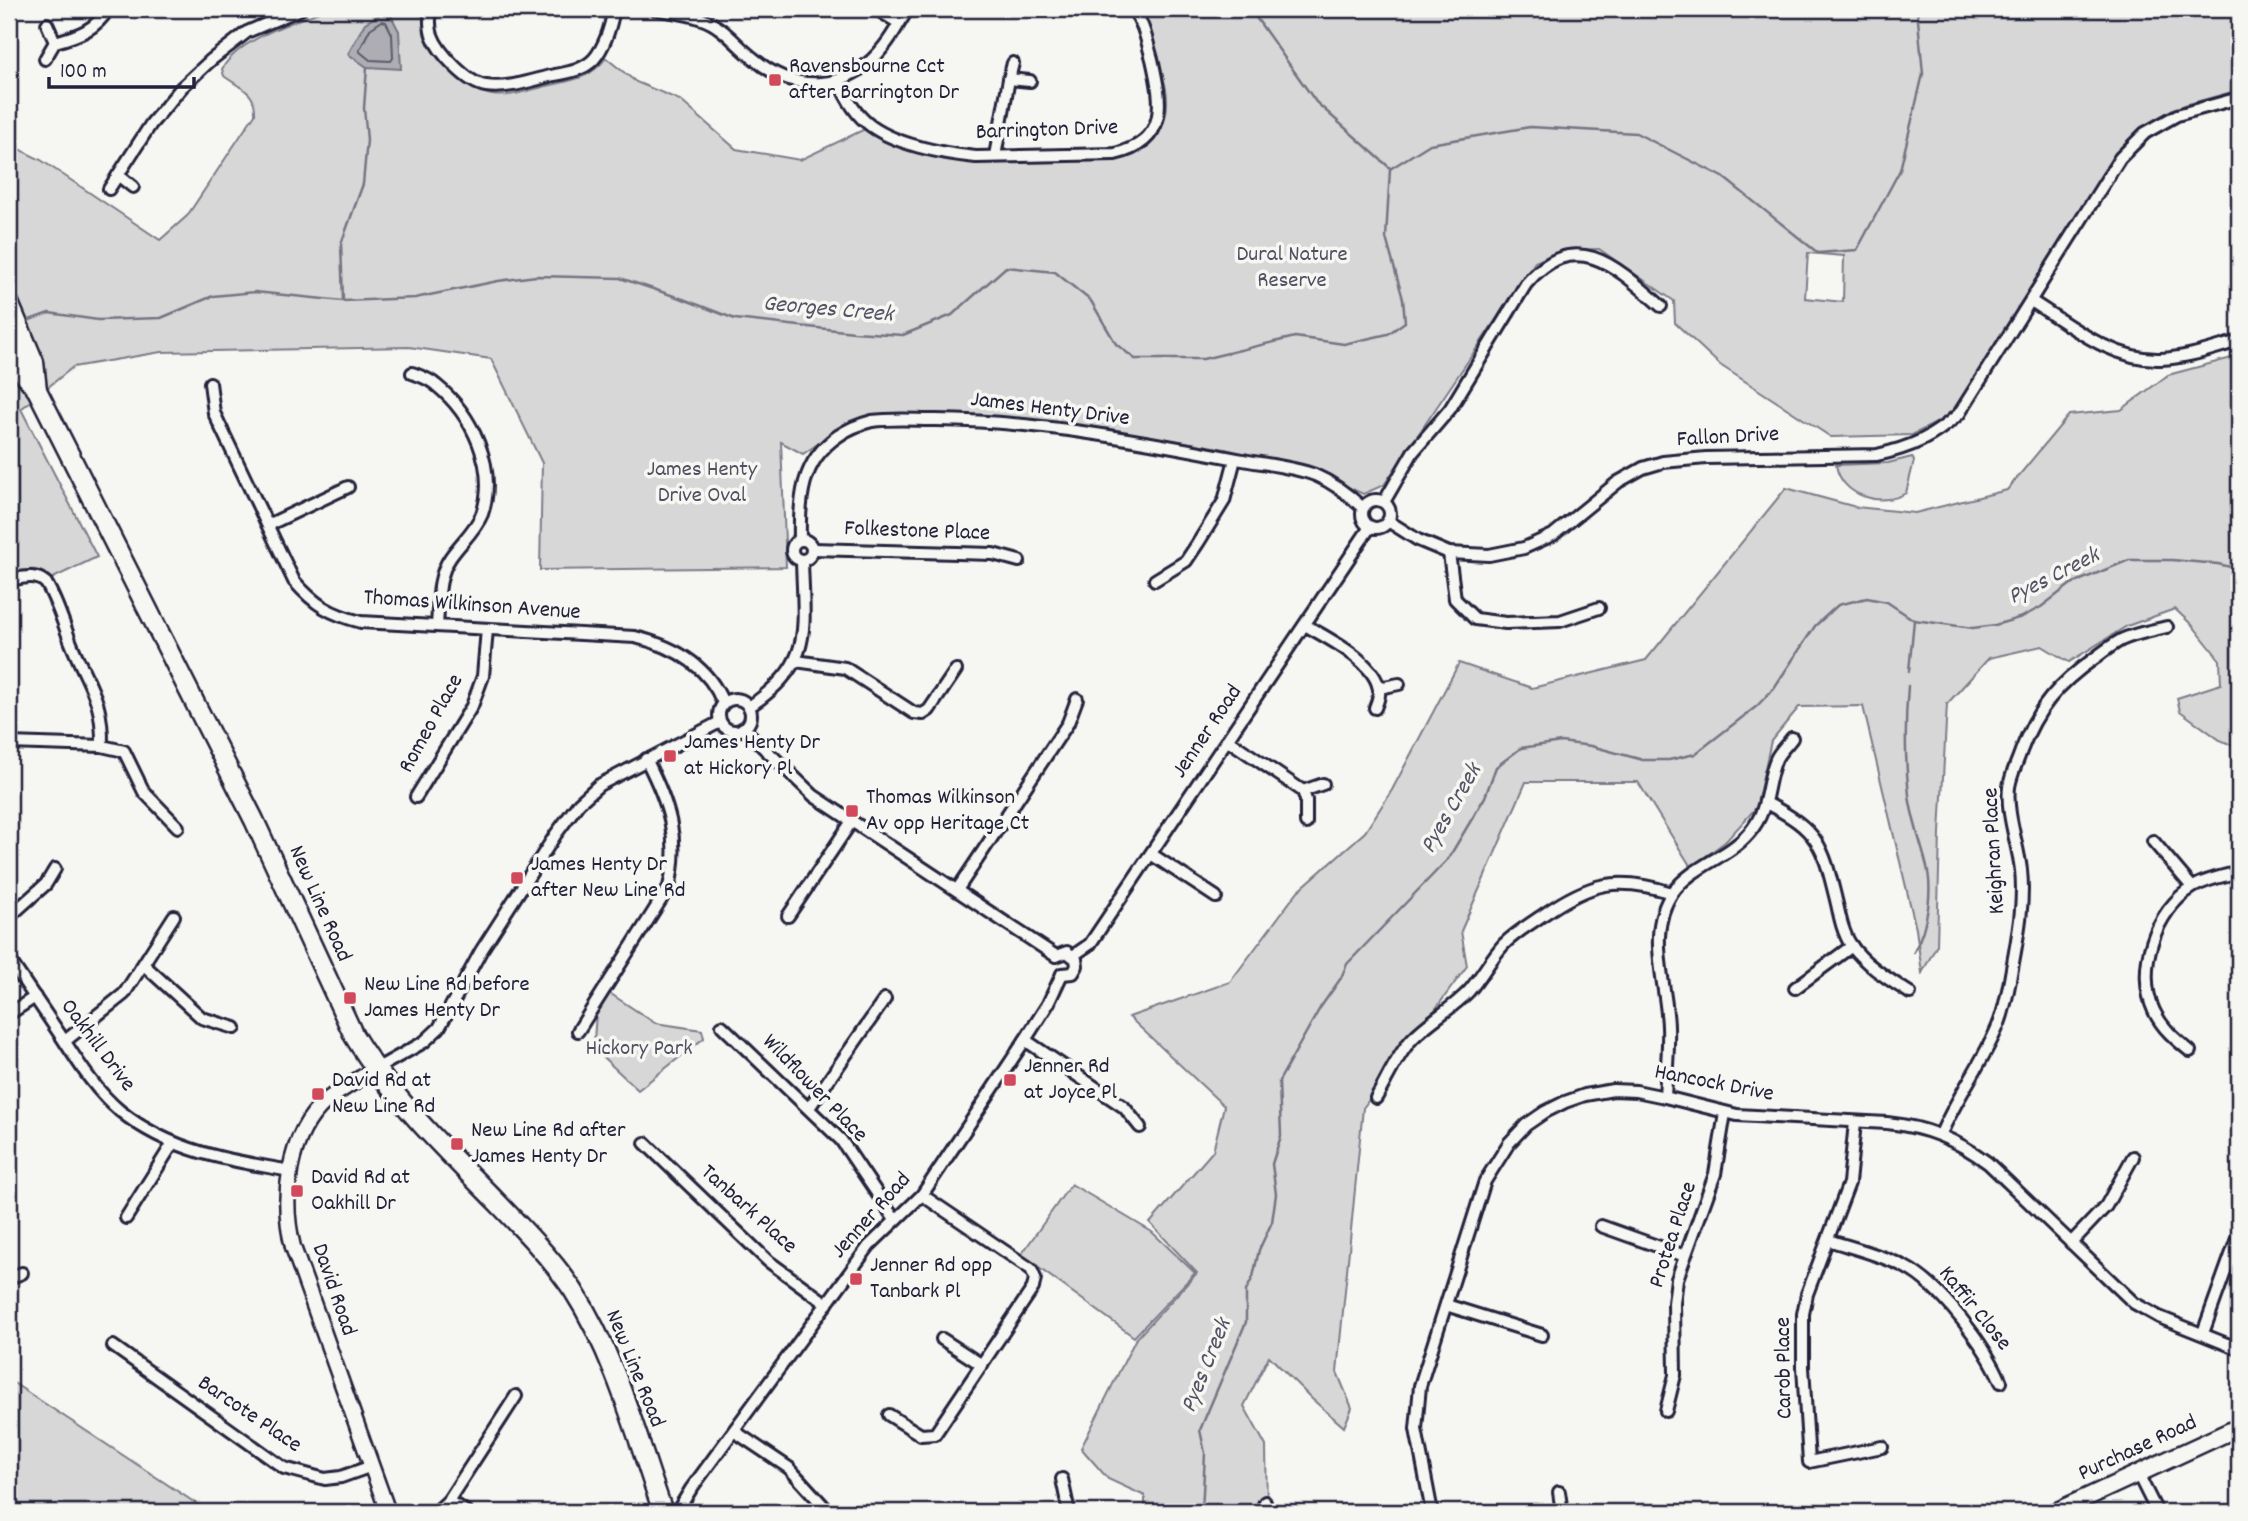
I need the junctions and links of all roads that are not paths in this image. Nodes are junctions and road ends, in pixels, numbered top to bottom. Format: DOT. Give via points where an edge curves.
graph roads {
  1 [pos="108,9"];
  2 [pos="430,9"];
  3 [pos="614,9"];
  4 [pos="654,9"];
  5 [pos="876,9"];
  6 [pos="908,9"];
  7 [pos="1133,9"];
  8 [pos="295,10"];
  9 [pos="899,23"];
  10 [pos="47,24"];
  11 [pos="55,42"];
  12 [pos="45,59"];
  13 [pos="1013,63"];
  14 [pos="1009,79"];
  15 [pos="838,80"];
  16 [pos="1030,81"];
  17 [pos="2239,98"];
  18 [pos="995,156"];
  19 [pos="118,175"];
  20 [pos="133,187"];
  21 [pos="109,189"];
  22 [pos="2031,301"];
  23 [pos="9,303"];
  24 [pos="1661,306"];
  25 [pos="9,319"];
  26 [pos="9,341"];
  27 [pos="2239,341"];
  28 [pos="34,369"];
  29 [pos="412,373"];
  30 [pos="210,383"];
  31 [pos="37,390"];
  32 [pos="1235,459"];
  33 [pos="348,487"];
  34 [pos="1384,502"];
  35 [pos="1363,508"];
  36 [pos="1388,521"];
  37 [pos="268,525"];
  38 [pos="1370,527"];
  39 [pos="800,540"];
  40 [pos="813,549"];
  41 [pos="1449,553"];
  42 [pos="802,561"];
  43 [pos="1018,561"];
  44 [pos="9,580"];
  45 [pos="1155,580"];
  46 [pos="1599,608"];
  47 [pos="437,625"];
  48 [pos="1305,625"];
  49 [pos="2167,627"];
  50 [pos="487,629"];
  51 [pos="796,661"];
  52 [pos="956,670"];
  53 [pos="1399,684"];
  54 [pos="1378,685"];
  55 [pos="1077,699"];
  56 [pos="723,703"];
  57 [pos="749,707"];
  58 [pos="1376,708"];
  59 [pos="720,722"];
  60 [pos="743,728"];
  61 [pos="1792,738"];
  62 [pos="1228,740"];
  63 [pos="9,743"];
  64 [pos="102,746"];
  65 [pos="646,759"];
  66 [pos="1323,783"];
  67 [pos="1303,791"];
  68 [pos="416,797"];
  69 [pos="1766,803"];
  70 [pos="852,821"];
  71 [pos="1306,823"];
  72 [pos="178,827"];
  73 [pos="2152,841"];
  74 [pos="1151,854"];
  75 [pos="55,869"];
  76 [pos="2239,872"];
  77 [pos="2192,887"];
  78 [pos="957,890"];
  79 [pos="1672,893"];
  80 [pos="1216,897"];
  81 [pos="174,916"];
  82 [pos="788,916"];
  83 [pos="9,917"];
  84 [pos="1852,946"];
  85 [pos="1056,956"];
  86 [pos="1074,956"];
  87 [pos="9,959"];
  88 [pos="144,965"];
  89 [pos="1062,974"];
  90 [pos="1795,988"];
  91 [pos="1910,993"];
  92 [pos="35,997"];
  93 [pos="885,999"];
  94 [pos="9,1014"];
  95 [pos="722,1026"];
  96 [pos="235,1028"];
  97 [pos="578,1031"];
  98 [pos="1026,1040"];
  99 [pos="65,1041"];
  100 [pos="2190,1051"];
  101 [pos="376,1069"];
  102 [pos="1665,1097"];
  103 [pos="1376,1098"];
  104 [pos="809,1108"];
  105 [pos="1725,1113"];
  106 [pos="1854,1122"];
  107 [pos="1140,1127"];
  108 [pos="1941,1134"];
  109 [pos="173,1143"];
  110 [pos="645,1143"];
  111 [pos="2133,1157"];
  112 [pos="290,1171"];
  113 [pos="922,1195"];
  114 [pos="127,1218"];
  115 [pos="895,1220"];
  116 [pos="1601,1226"];
  117 [pos="2239,1233"];
  118 [pos="1828,1240"];
  119 [pos="2071,1243"];
  120 [pos="1685,1256"];
  121 [pos="22,1273"];
  122 [pos="9,1278"];
  123 [pos="827,1304"];
  124 [pos="1446,1305"];
  125 [pos="2203,1334"];
  126 [pos="1542,1335"];
  127 [pos="942,1339"];
  128 [pos="113,1346"];
  129 [pos="2239,1349"];
  130 [pos="982,1365"];
  131 [pos="2001,1382"];
  132 [pos="516,1396"];
  133 [pos="1666,1411"];
  134 [pos="889,1415"];
  135 [pos="2239,1427"];
  136 [pos="734,1430"];
  137 [pos="1882,1447"];
  138 [pos="372,1466"];
  139 [pos="2138,1474"];
  140 [pos="1062,1479"];
  141 [pos="1559,1492"];
  142 [pos="448,1500"];
  143 [pos="388,1512"];
  144 [pos="436,1512"];
  145 [pos="467,1512"];
  146 [pos="663,1512"];
  147 [pos="677,1512"];
  148 [pos="829,1512"];
  149 [pos="1069,1512"];
  150 [pos="1432,1512"];
  151 [pos="1562,1512"];
  152 [pos="2055,1512"];
  153 [pos="2157,1512"];
  1 -- 11 [label="street" via="95,26"];
  2 -- 3 [label="street" via="430,26 438,47 470,79 477,84 508,86 581,68 593,60"];
  4 -- 15 [label="street" via="702,19 777,76 806,84"];
  5 -- 9 [label="street"];
  6 -- 9 [label="street"];
  7 -- 18 [label="street, Barrington Drive" via="1144,29 1160,99 1160,112 1149,136 1115,154"];
  8 -- 19 [label="street" via="247,32 182,87"];
  9 -- 15 [label="street" via="869,63"];
  10 -- 11 [label="street"];
  11 -- 12 [label="street"];
  13 -- 14 [label="street"];
  14 -- 16 [label="street"];
  14 -- 18 [label="street"];
  15 -- 18 [label="street, Barrington Drive" via="854,108 882,133 956,155"];
  17 -- 22 [label="street, Fallon Drive" via="2178,115 2145,133 2120,158"];
  19 -- 20 [label="street"];
  19 -- 21 [label="street"];
  22 -- 27 [label="street" via="2098,343 2146,359 2181,357"];
  22 -- 41 [label="street, Fallon Drive" via="1959,414 1926,440 1877,455 1663,462 1618,482 1553,534 1524,548 1489,555"];
  23 -- 28 [label="main road, New Line Road"];
  24 -- 34 [label="street" via="1618,271 1591,257 1567,256 1539,268 1450,409 1413,452"];
  25 -- 28 [label="main road"];
  26 -- 31 [label="main road, New Line Road"];
  28 -- 31 [label="main road, New Line Road"];
  29 -- 47 [label="street" via="434,383 474,429 486,478 482,514 443,571"];
  30 -- 37 [label="street, Thomas Wilkinson Avenue" via="214,413"];
  31 -- 101 [label="main road, New Line Road" via="254,820 338,1006"];
  32 -- 35 [label="street, James Henty Drive" via="1313,474"];
  32 -- 39 [label="street, James Henty Drive" via="1017,425 958,420 871,422 837,436 809,469 799,501"];
  32 -- 45 [label="street" via="1224,501 1198,543 1186,561"];
  33 -- 37 [label="street"];
  34 -- 35 [label="street" via="1370,501"];
  34 -- 36 [label="street" via="1390,513"];
  35 -- 38 [label="street" via="1363,521"];
  36 -- 38 [label="street" via="1382,527"];
  36 -- 41 [label="street, Fallon Drive"];
  37 -- 47 [label="street, Thomas Wilkinson Avenue" via="294,580 323,608 361,622"];
  38 -- 48 [label="street, Jenner Road"];
  39 -- 40 [label="street"];
  39 -- 42 [label="street" via="792,550"];
  40 -- 42 [label="street"];
  40 -- 43 [label="street, Folkestone Place" via="993,554"];
  41 -- 46 [label="street" via="1455,599 1475,619 1560,621"];
  42 -- 51 [label="street" via="804,616"];
  44 -- 64 [label="street" via="38,577 49,587 96,694"];
  47 -- 50 [label="street, Thomas Wilkinson Avenue"];
  48 -- 54 [label="street" via="1355,656"];
  48 -- 62 [label="street, Jenner Road"];
  49 -- 108 [label="street, Keighran Place" via="2118,641 2061,684 2038,713 2025,741 2009,788 2022,890 2006,1000 1997,1028"];
  50 -- 56 [label="street, Thomas Wilkinson Avenue" via="635,637 661,643 705,674"];
  50 -- 68 [label="street, Romeo Place" via="483,676 472,706"];
  51 -- 52 [label="street" via="845,668 914,713 923,714"];
  51 -- 57 [label="street" via="784,678"];
  53 -- 54 [label="street"];
  54 -- 58 [label="street"];
  55 -- 78 [label="street" via="1068,723"];
  56 -- 57 [label="street" via="737,699"];
  56 -- 59 [label="street"];
  57 -- 60 [label="street" via="751,716"];
  59 -- 60 [label="street" via="733,731"];
  59 -- 65 [label="street"];
  60 -- 70 [label="street" via="814,796"];
  61 -- 69 [label="street" via="1776,758"];
  62 -- 67 [label="street"];
  62 -- 74 [label="street, Jenner Road"];
  63 -- 64 [label="street"];
  64 -- 72 [label="street" via="124,751 144,792"];
  65 -- 97 [label="street" via="672,826 674,869 669,887"];
  65 -- 101 [label="street" via="599,785 579,803 481,951 439,1028 424,1042"];
  66 -- 67 [label="street"];
  67 -- 71 [label="street"];
  69 -- 79 [label="street" via="1749,833 1699,867"];
  69 -- 84 [label="street" via="1793,817 1820,844 1840,921"];
  70 -- 78 [label="street"];
  70 -- 82 [label="street"];
  73 -- 77 [label="street"];
  74 -- 80 [label="street"];
  74 -- 86 [label="street, Jenner Road" via="1090,944"];
  75 -- 83 [label="street" via="46,884"];
  76 -- 77 [label="street"];
  77 -- 100 [label="street" via="2157,928 2147,971 2154,1010 2168,1033"];
  78 -- 85 [label="street"];
  79 -- 102 [label="street" via="1659,933 1668,1027"];
  79 -- 103 [label="street" via="1623,882 1603,884 1564,900 1503,945 1468,991 1409,1041"];
  81 -- 88 [label="street"];
  84 -- 90 [label="street"];
  84 -- 91 [label="street"];
  85 -- 86 [label="street" via="1063,952"];
  85 -- 89 [label="street" via="1054,967"];
  86 -- 89 [label="street" via="1076,970"];
  87 -- 92 [label="street, Oakhill Drive"];
  88 -- 96 [label="street" via="202,1018"];
  88 -- 99 [label="street" via="124,994"];
  89 -- 98 [label="street, Jenner Road"];
  92 -- 94 [label="street"];
  92 -- 99 [label="street, Oakhill Drive"];
  93 -- 104 [label="street"];
  95 -- 104 [label="street, Wildflower Place"];
  98 -- 107 [label="street" via="1124,1107"];
  98 -- 113 [label="street, Jenner Road"];
  99 -- 109 [label="street, Oakhill Drive" via="99,1090 121,1111"];
  101 -- 112 [label="street, David Road" via="314,1114"];
  101 -- 146 [label="main road, New Line Road" via="528,1235 572,1290 613,1372"];
  102 -- 105 [label="street, Hancock Drive"];
  102 -- 124 [label="street, Hancock Drive" via="1613,1090 1585,1095 1526,1125 1496,1160 1485,1181"];
  104 -- 115 [label="street, Wildflower Place" via="841,1140"];
  105 -- 106 [label="street, Hancock Drive"];
  105 -- 120 [label="street, Protea Place" via="1716,1174"];
  106 -- 108 [label="street, Hancock Drive" via="1909,1125"];
  106 -- 118 [label="street, Carob Place" via="1849,1183"];
  108 -- 119 [label="street, Hancock Drive" via="1988,1163"];
  109 -- 112 [label="street, Oakhill Drive" via="231,1161"];
  109 -- 114 [label="street"];
  110 -- 123 [label="street, Tanbark Place" via="768,1261"];
  111 -- 119 [label="street" via="2106,1206"];
  112 -- 138 [label="street, David Road" via="290,1233"];
  113 -- 115 [label="street, Jenner Road"];
  113 -- 130 [label="street" via="1031,1269 1035,1278"];
  115 -- 123 [label="street, Jenner Road" via="869,1246"];
  116 -- 120 [label="street"];
  117 -- 125 [label="street"];
  118 -- 131 [label="street, Kaffir Close" via="1903,1265 1926,1279 1993,1362"];
  118 -- 137 [label="street, Carob Place" via="1803,1314 1810,1462"];
  119 -- 125 [label="street, Hancock Drive" via="2134,1303"];
  120 -- 133 [label="street, Protea Place" via="1677,1279 1675,1375"];
  121 -- 122 [label="street"];
  123 -- 136 [label="street, Jenner Road"];
  124 -- 126 [label="street"];
  124 -- 150 [label="street, Hancock Drive" via="1420,1387 1416,1429"];
  125 -- 129 [label="street, Hancock Drive"];
  127 -- 130 [label="street"];
  128 -- 138 [label="street, Barcote Place" via="285,1468 325,1479"];
  130 -- 134 [label="street" via="935,1434 921,1435"];
  132 -- 142 [label="street"];
  135 -- 139 [label="main road, Purchase Road"];
  136 -- 147 [label="street, Jenner Road"];
  136 -- 148 [label="street" via="789,1468"];
  138 -- 143 [label="street, David Road"];
  139 -- 152 [label="main road, Purchase Road"];
  139 -- 153 [label="street"];
  140 -- 149 [label="street"];
  141 -- 151 [label="street"];
  142 -- 144 [label="street"];
  142 -- 145 [label="street"];
}
